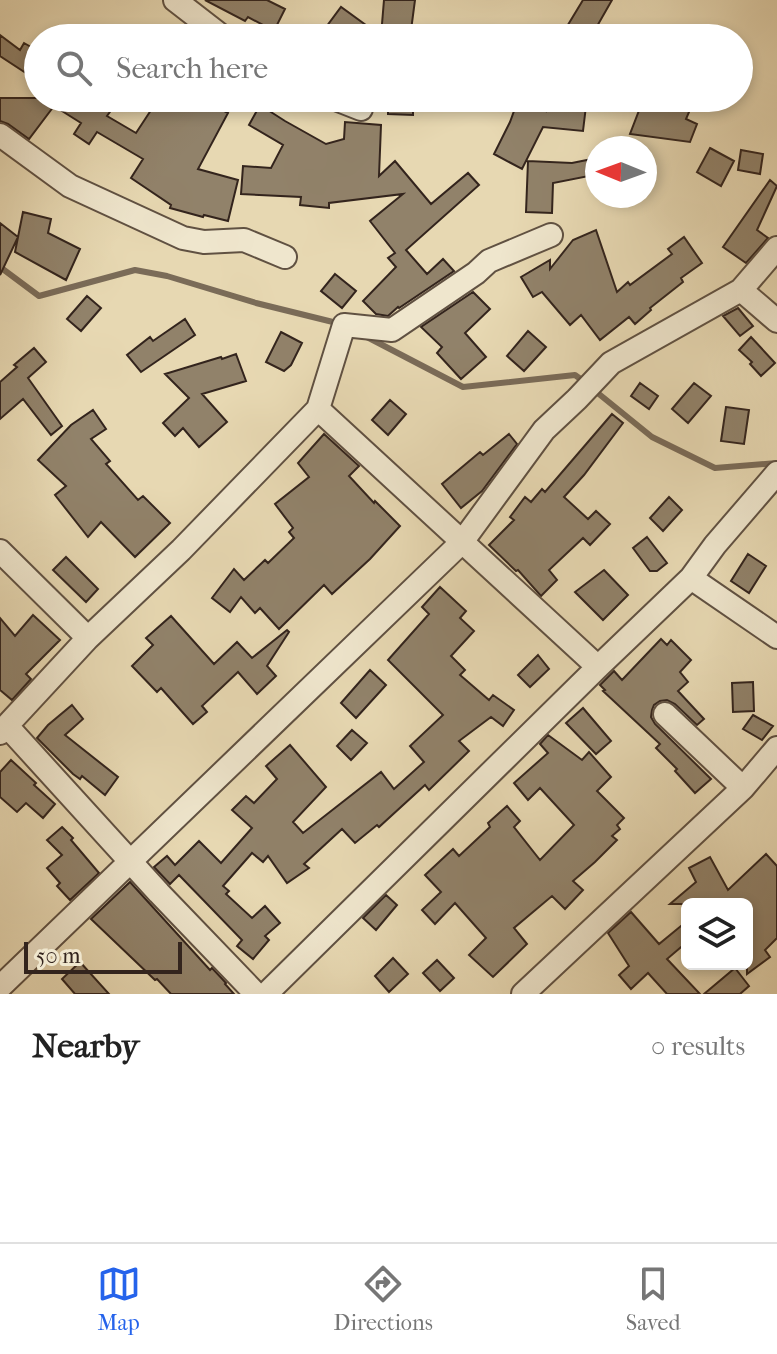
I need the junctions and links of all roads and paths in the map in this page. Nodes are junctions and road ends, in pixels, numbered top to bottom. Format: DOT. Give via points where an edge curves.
graph roads {
  1 [pos="175,0"];
  2 [pos="206,24"];
  3 [pos="0,135"];
  4 [pos="551,235"];
  5 [pos="777,248"];
  6 [pos="285,257"];
  7 [pos="741,290"];
  8 [pos="777,321"];
  9 [pos="318,409"];
  10 [pos="777,473"];
  11 [pos="462,542"];
  12 [pos="0,551"];
  13 [pos="691,578"];
  14 [pos="777,637"];
  15 [pos="88,638"];
  16 [pos="598,667"];
  17 [pos="665,714"];
  18 [pos="4,730"];
  19 [pos="777,748"];
  20 [pos="743,788"];
  21 [pos="132,861"];
  22 [pos="0,987"];
  23 [pos="256,994"];
  24 [pos="266,994"];
  25 [pos="523,994"];
  1 -- 2 [label="street"];
  3 -- 6 [label="street" via="70,186 183,238 244,240"];
  4 -- 9 [label="street" via="489,261 392,330 344,325"];
  5 -- 7 [label="street"];
  7 -- 8 [label="street"];
  7 -- 11 [label="street" via="611,363 544,430"];
  9 -- 11 [label="street"];
  9 -- 15 [label="street"];
  10 -- 13 [label="street"];
  11 -- 16 [label="street"];
  11 -- 21 [label="street"];
  12 -- 15 [label="street"];
  13 -- 14 [label="street"];
  13 -- 16 [label="street"];
  15 -- 18 [label="street"];
  16 -- 24 [label="street"];
  17 -- 20 [label="street"];
  18 -- 21 [label="street"];
  19 -- 20 [label="street"];
  20 -- 25 [label="street"];
  21 -- 22 [label="street"];
  21 -- 23 [label="street"];
}
